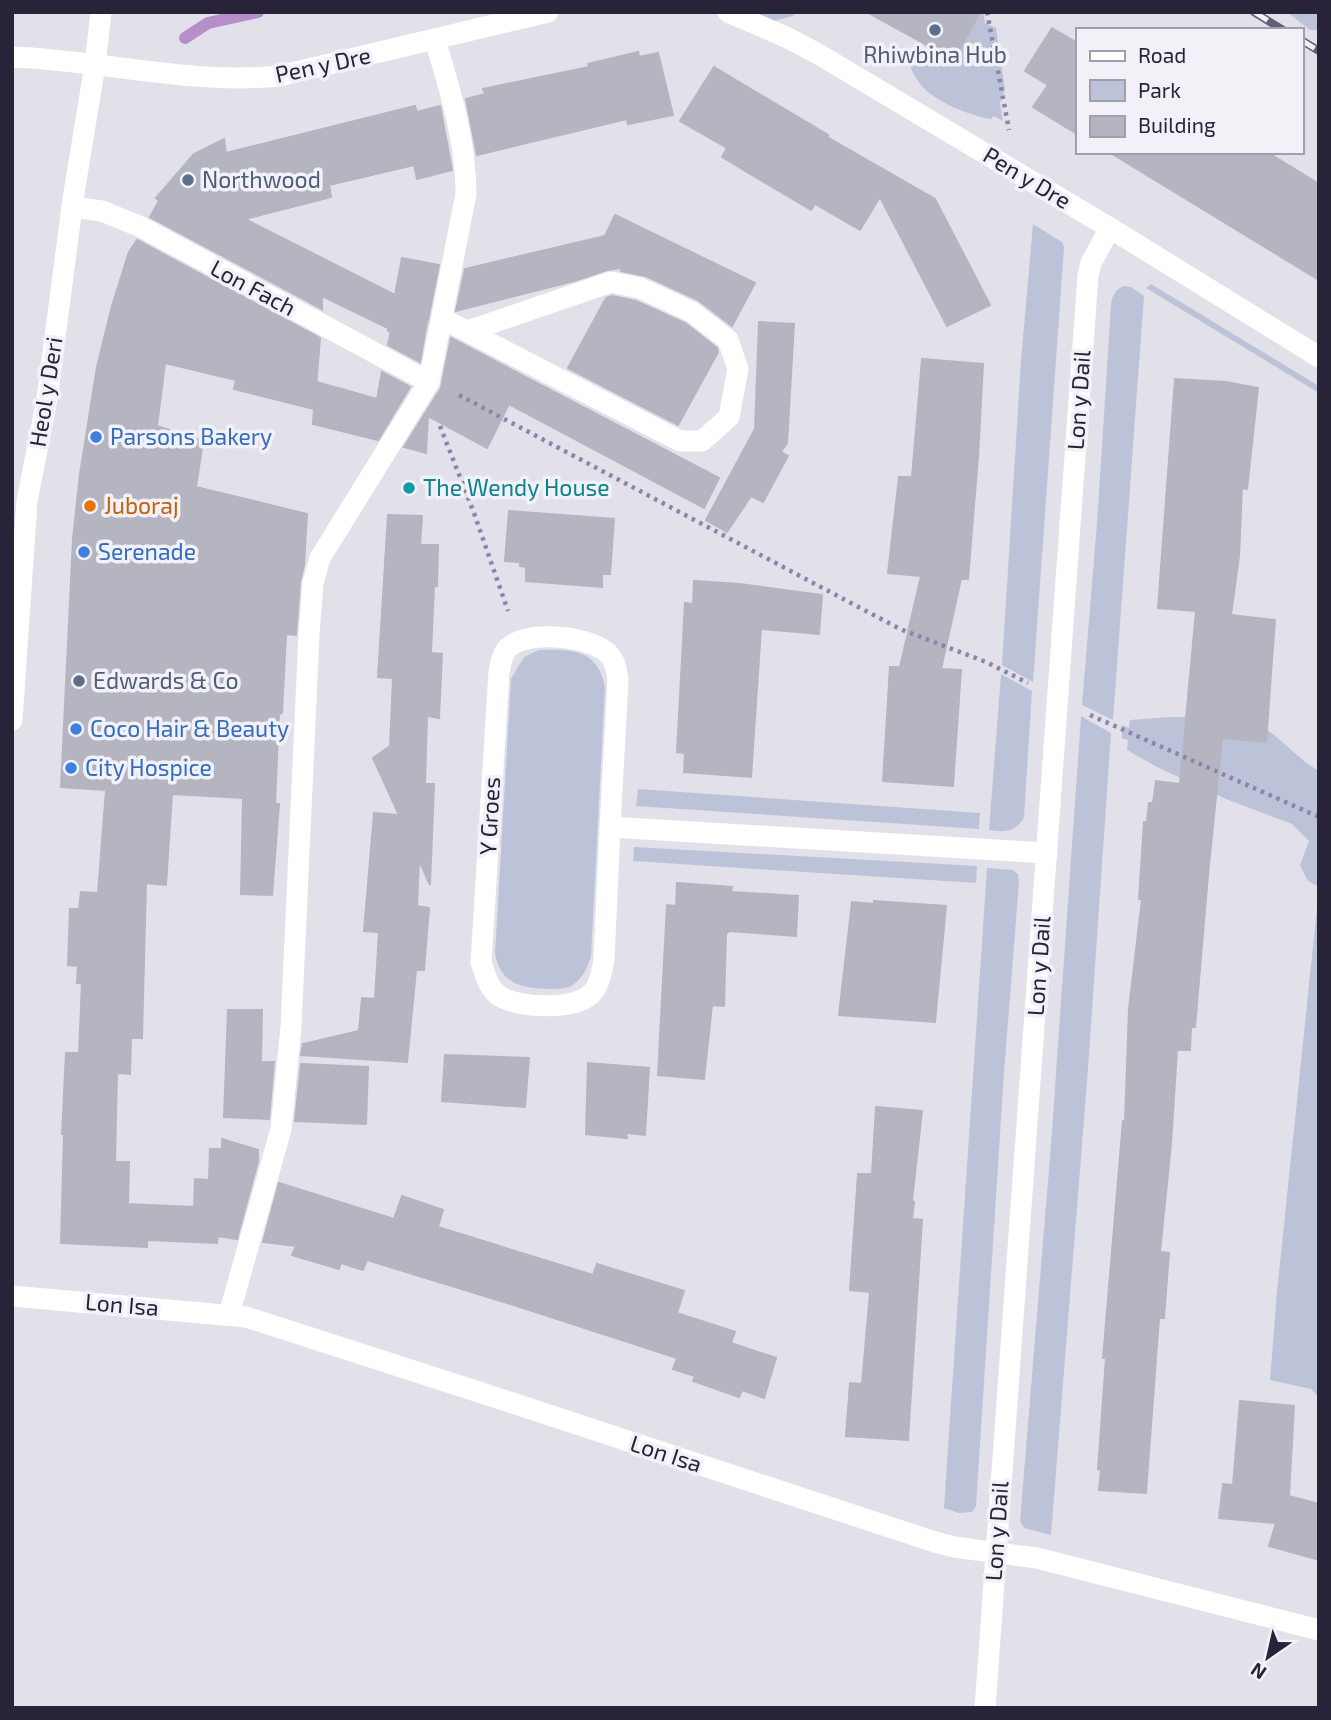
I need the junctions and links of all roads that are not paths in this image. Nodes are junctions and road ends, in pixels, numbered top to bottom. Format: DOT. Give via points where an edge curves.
graph roads {
  1 [pos="101,12"];
  2 [pos="548,12"];
  3 [pos="728,12"];
  4 [pos="435,40"];
  5 [pos="12,57"];
  6 [pos="95,65"];
  7 [pos="72,207"];
  8 [pos="1110,228"];
  9 [pos="443,319"];
  10 [pos="468,331"];
  11 [pos="1319,357"];
  12 [pos="426,388"];
  13 [pos="12,720"];
  14 [pos="610,827"];
  15 [pos="1047,853"];
  16 [pos="12,1296"];
  17 [pos="229,1315"];
  18 [pos="995,1553"];
  19 [pos="1319,1630"];
  20 [pos="985,1708"];
  1 -- 6 [label="street, Heol y Deri"];
  2 -- 4 [label="street, Pen y Dre"];
  3 -- 8 [label="street, Pen y Dre" via="820,55"];
  4 -- 6 [label="street, Pen y Dre" via="279,76 246,79"];
  4 -- 9 [label="street" via="466,170 466,194"];
  5 -- 6 [label="street, Pen y Dre"];
  6 -- 7 [label="street, Heol y Deri"];
  7 -- 12 [label="street, Lon Fach" via="102,211 141,227"];
  7 -- 13 [label="street, Heol y Deri" via="47,399 27,501"];
  8 -- 11 [label="street, Pen y Dre"];
  8 -- 15 [label="street, Lon y Dail" via="1088,275"];
  9 -- 10 [label="street"];
  9 -- 12 [label="street"];
  10 -- 10 [label="street" via="680,441 702,441 729,417 738,369 728,340 692,312 640,288 611,282"];
  12 -- 17 [label="street" via="320,558 313,583 291,1027 281,1129"];
  14 -- 14 [label="street, Y Groes" via="604,959 592,993 577,1004 557,1006 516,1003 499,995 486,980 481,962 499,672 509,647 560,636 585,641 615,662 618,680"];
  14 -- 15 [label="street"];
  15 -- 18 [label="street, Lon y Dail"];
  16 -- 17 [label="street, Lon Isa"];
  17 -- 18 [label="street, Lon Isa" via="279,1327 935,1542"];
  18 -- 19 [label="street, Lon Isa" via="1037,1558"];
  18 -- 20 [label="street, Lon y Dail"];
}
